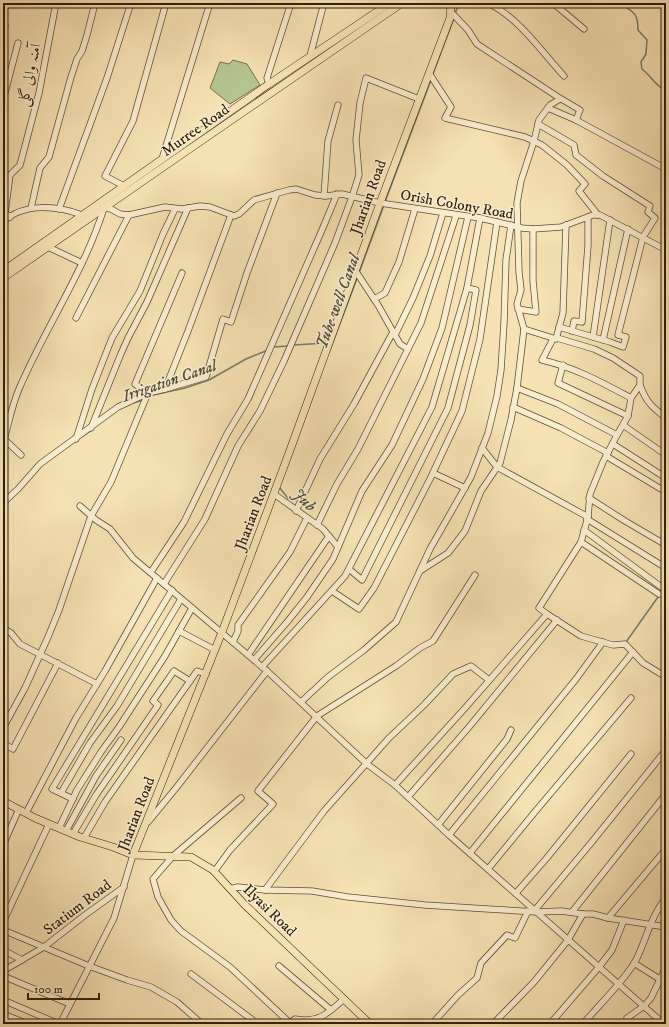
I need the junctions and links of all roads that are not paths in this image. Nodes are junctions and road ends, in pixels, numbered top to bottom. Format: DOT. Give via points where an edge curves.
graph roads {
  1 [pos="56,3"];
  2 [pos="95,3"];
  3 [pos="131,3"];
  4 [pos="166,3"];
  5 [pos="210,3"];
  6 [pos="291,3"];
  7 [pos="324,3"];
  8 [pos="402,3"];
  9 [pos="451,3"];
  10 [pos="488,3"];
  11 [pos="553,3"];
  12 [pos="388,4"];
  13 [pos="451,12"];
  14 [pos="368,22"];
  15 [pos="3,24"];
  16 [pos="3,28"];
  17 [pos="584,29"];
  18 [pos="18,43"];
  19 [pos="310,56"];
  20 [pos="429,73"];
  21 [pos="564,76"];
  22 [pos="269,84"];
  23 [pos="419,99"];
  24 [pos="560,99"];
  25 [pos="3,100"];
  26 [pos="338,105"];
  27 [pos="548,108"];
  28 [pos="236,111"];
  29 [pos="576,120"];
  30 [pos="538,124"];
  31 [pos="534,141"];
  32 [pos="162,159"];
  33 [pos="666,169"];
  34 [pos="124,186"];
  35 [pos="277,193"];
  36 [pos="337,194"];
  37 [pos="324,196"];
  38 [pos="352,197"];
  39 [pos="380,203"];
  40 [pos="31,208"];
  41 [pos="104,208"];
  42 [pos="188,208"];
  43 [pos="59,209"];
  44 [pos="175,209"];
  45 [pos="415,209"];
  46 [pos="443,213"];
  47 [pos="129,214"];
  48 [pos="82,215"];
  49 [pos="231,215"];
  50 [pos="598,215"];
  51 [pos="456,216"];
  52 [pos="10,217"];
  53 [pos="468,217"];
  54 [pos="588,217"];
  55 [pos="480,218"];
  56 [pos="610,220"];
  57 [pos="3,222"];
  58 [pos="497,222"];
  59 [pos="566,225"];
  60 [pos="514,226"];
  61 [pos="533,229"];
  62 [pos="628,229"];
  63 [pos="643,237"];
  64 [pos="48,247"];
  65 [pos="666,250"];
  66 [pos="82,263"];
  67 [pos="356,270"];
  68 [pos="3,271"];
  69 [pos="182,273"];
  70 [pos="3,278"];
  71 [pos="467,288"];
  72 [pos="374,299"];
  73 [pos="518,310"];
  74 [pos="76,318"];
  75 [pos="559,327"];
  76 [pos="524,329"];
  77 [pos="572,331"];
  78 [pos="394,334"];
  79 [pos="666,334"];
  80 [pos="593,337"];
  81 [pos="555,338"];
  82 [pos="603,340"];
  83 [pos="408,349"];
  84 [pos="666,353"];
  85 [pos="563,365"];
  86 [pos="640,385"];
  87 [pos="516,388"];
  88 [pos="165,389"];
  89 [pos="148,393"];
  90 [pos="631,398"];
  91 [pos="513,408"];
  92 [pos="628,416"];
  93 [pos="666,418"];
  94 [pos="623,425"];
  95 [pos="91,428"];
  96 [pos="617,435"];
  97 [pos="4,438"];
  98 [pos="76,438"];
  99 [pos="613,444"];
  100 [pos="482,448"];
  101 [pos="20,455"];
  102 [pos="607,455"];
  103 [pos="666,455"];
  104 [pos="497,467"];
  105 [pos="433,472"];
  106 [pos="666,478"];
  107 [pos="465,488"];
  108 [pos="666,492"];
  109 [pos="274,494"];
  110 [pos="590,498"];
  111 [pos="3,503"];
  112 [pos="80,506"];
  113 [pos="296,511"];
  114 [pos="91,516"];
  115 [pos="307,518"];
  116 [pos="587,518"];
  117 [pos="317,525"];
  118 [pos="584,530"];
  119 [pos="328,536"];
  120 [pos="581,542"];
  121 [pos="666,545"];
  122 [pos="338,547"];
  123 [pos="666,568"];
  124 [pos="349,569"];
  125 [pos="420,571"];
  126 [pos="150,572"];
  127 [pos="475,575"];
  128 [pos="157,578"];
  129 [pos="164,584"];
  130 [pos="664,589"];
  131 [pos="172,590"];
  132 [pos="332,591"];
  133 [pos="659,594"];
  134 [pos="182,599"];
  135 [pos="192,608"];
  136 [pos="547,614"];
  137 [pos="557,620"];
  138 [pos="3,628"];
  139 [pos="179,631"];
  140 [pos="222,632"];
  141 [pos="233,642"];
  142 [pos="603,642"];
  143 [pos="215,650"];
  144 [pos="633,652"];
  145 [pos="40,654"];
  146 [pos="248,655"];
  147 [pos="254,660"];
  148 [pos="58,663"];
  149 [pos="265,669"];
  150 [pos="206,674"];
  151 [pos="666,677"];
  152 [pos="489,680"];
  153 [pos="190,681"];
  154 [pos="97,684"];
  155 [pos="631,698"];
  156 [pos="301,702"];
  157 [pos="317,716"];
  158 [pos="3,728"];
  159 [pos="511,730"];
  160 [pos="121,740"];
  161 [pos="666,750"];
  162 [pos="3,751"];
  163 [pos="631,754"];
  164 [pos="367,764"];
  165 [pos="395,785"];
  166 [pos="61,793"];
  167 [pos="666,794"];
  168 [pos="408,797"];
  169 [pos="241,798"];
  170 [pos="73,799"];
  171 [pos="3,801"];
  172 [pos="23,811"];
  173 [pos="49,824"];
  174 [pos="145,825"];
  175 [pos="438,825"];
  176 [pos="62,829"];
  177 [pos="73,834"];
  178 [pos="449,835"];
  179 [pos="84,838"];
  180 [pos="3,845"];
  181 [pos="666,849"];
  182 [pos="470,853"];
  183 [pos="133,855"];
  184 [pos="173,856"];
  185 [pos="488,869"];
  186 [pos="214,872"];
  187 [pos="124,887"];
  188 [pos="230,890"];
  189 [pos="266,890"];
  190 [pos="516,893"];
  191 [pos="666,898"];
  192 [pos="528,911"];
  193 [pos="536,911"];
  194 [pos="572,912"];
  195 [pos="583,914"];
  196 [pos="608,918"];
  197 [pos="624,920"];
  198 [pos="3,922"];
  199 [pos="650,924"];
  200 [pos="666,927"];
  201 [pos="3,930"];
  202 [pos="568,940"];
  203 [pos="44,947"];
  204 [pos="3,950"];
  205 [pos="22,960"];
  206 [pos="634,963"];
  207 [pos="89,966"];
  208 [pos="278,966"];
  209 [pos="599,967"];
  210 [pos="666,967"];
  211 [pos="5,968"];
  212 [pos="191,974"];
  213 [pos="3,976"];
  214 [pos="660,980"];
  215 [pos="618,984"];
  216 [pos="344,999"];
  217 [pos="3,1000"];
  218 [pos="70,1004"];
  219 [pos="644,1006"];
  220 [pos="331,1010"];
  221 [pos="3,1014"];
  222 [pos="627,1018"];
  223 [pos="551,1022"];
  224 [pos="28,1024"];
  225 [pos="60,1024"];
  226 [pos="202,1024"];
  227 [pos="258,1024"];
  228 [pos="289,1024"];
  229 [pos="370,1024"];
  230 [pos="432,1024"];
  231 [pos="493,1024"];
  232 [pos="558,1024"];
  233 [pos="583,1024"];
  234 [pos="664,1024"];
  1 -- 52 [label="street, آمنہ والی گلی" via="28,136 20,164 10,175 5,213"];
  2 -- 40 [label="street" via="88,35 77,58 49,157 40,168"];
  3 -- 43 [label="street" via="107,78"];
  4 -- 34 [label="street" via="133,121 105,176"];
  5 -- 32 [label="street"];
  6 -- 22 [label="street" via="267,78"];
  7 -- 19 [label="street"];
  8 -- 14 [label="main road, Murree Road"];
  9 -- 13 [label="main road, Jharian Road"];
  10 -- 21 [label="street" via="518,24"];
  11 -- 17 [label="street"];
  12 -- 14 [label="main road, Murree Road"];
  13 -- 20 [label="main road, Jharian Road"];
  13 -- 24 [label="street" via="477,44"];
  14 -- 19 [label="main road, Murree Road"];
  14 -- 28 [label="main road, Murree Road"];
  15 -- 16 [label="street"];
  18 -- 25 [label="street"];
  19 -- 22 [label="main road, Murree Road"];
  20 -- 23 [label="main road, Jharian Road"];
  20 -- 31 [label="street" via="451,107 445,118"];
  22 -- 28 [label="main road, Murree Road"];
  23 -- 38 [label="street" via="366,78 356,140 359,175"];
  23 -- 39 [label="main road, Jharian Road"];
  24 -- 27 [label="street"];
  24 -- 29 [label="street" via="580,110"];
  26 -- 37 [label="street" via="328,141"];
  27 -- 29 [label="street"];
  27 -- 30 [label="street"];
  28 -- 32 [label="main road, Murree Road"];
  28 -- 41 [label="main road, Murree Road" via="132,190"];
  29 -- 33 [label="street"];
  30 -- 31 [label="street"];
  30 -- 63 [label="street" via="574,145 576,155 650,206 648,212 655,218"];
  31 -- 50 [label="street" via="567,165 585,184 579,191"];
  31 -- 60 [label="street" via="522,181"];
  32 -- 34 [label="main road, Murree Road"];
  34 -- 48 [label="main road, Murree Road"];
  35 -- 37 [label="street, Orish Colony Road" via="296,189"];
  35 -- 49 [label="street, Orish Colony Road" via="254,200 239,214"];
  35 -- 88 [label="street" via="231,322 223,320 206,377"];
  36 -- 37 [label="street, Orish Colony Road"];
  36 -- 38 [label="street, Orish Colony Road"];
  36 -- 126 [label="street" via="248,399 227,434 184,522"];
  38 -- 39 [label="street, Orish Colony Road"];
  38 -- 129 [label="street" via="335,243 260,411 238,446 205,519"];
  39 -- 45 [label="street, Orish Colony Road"];
  39 -- 67 [label="main road, Jharian Road"];
  40 -- 43 [label="street"];
  40 -- 52 [label="street"];
  41 -- 47 [label="street" via="111,208 120,214"];
  41 -- 64 [label="main road, Murree Road"];
  41 -- 66 [label="street"];
  42 -- 44 [label="street"];
  42 -- 49 [label="street" via="210,207"];
  42 -- 95 [label="street" via="147,302 122,350"];
  43 -- 48 [label="street"];
  44 -- 47 [label="street" via="165,207"];
  44 -- 98 [label="street" via="140,291 112,338"];
  45 -- 46 [label="street, Orish Colony Road"];
  45 -- 72 [label="street" via="399,262 384,293"];
  46 -- 51 [label="street, Orish Colony Road"];
  46 -- 78 [label="street" via="430,256 413,298"];
  47 -- 74 [label="street"];
  48 -- 68 [label="main road, Murree Road"];
  49 -- 88 [label="street"];
  50 -- 54 [label="street, Orish Colony Road"];
  50 -- 56 [label="street"];
  51 -- 53 [label="street, Orish Colony Road"];
  51 -- 83 [label="street" via="421,323"];
  52 -- 57 [label="street"];
  53 -- 55 [label="street, Orish Colony Road"];
  53 -- 122 [label="street" via="442,328 423,379 392,445 362,491"];
  54 -- 59 [label="street, Orish Colony Road"];
  54 -- 77 [label="street" via="582,322 574,321"];
  55 -- 58 [label="street, Orish Colony Road"];
  55 -- 71 [label="street"];
  56 -- 62 [label="street"];
  56 -- 80 [label="street"];
  58 -- 60 [label="street, Orish Colony Road"];
  58 -- 105 [label="street" via="473,371 462,411"];
  59 -- 61 [label="street, Orish Colony Road"];
  59 -- 75 [label="street" via="563,313"];
  60 -- 61 [label="street, Orish Colony Road"];
  60 -- 73 [label="street" via="521,290"];
  60 -- 100 [label="street" via="506,260 501,370 488,433"];
  61 -- 73 [label="street" via="536,312"];
  62 -- 63 [label="street"];
  62 -- 82 [label="street"];
  63 -- 65 [label="street"];
  63 -- 82 [label="street" via="618,334 626,337 623,347"];
  64 -- 66 [label="street"];
  64 -- 70 [label="main road, Murree Road"];
  66 -- 97 [label="street" via="19,390"];
  67 -- 72 [label="street"];
  67 -- 109 [label="main road, Jharian Road"];
  69 -- 89 [label="street" via="135,384"];
  71 -- 124 [label="street" via="432,406"];
  71 -- 124 [label="street" via="476,290 470,325 448,408 362,580"];
  72 -- 78 [label="street"];
  73 -- 76 [label="street"];
  75 -- 77 [label="street"];
  75 -- 81 [label="street"];
  76 -- 81 [label="street"];
  76 -- 87 [label="street"];
  77 -- 80 [label="street"];
  78 -- 83 [label="street" via="400,344"];
  78 -- 113 [label="street" via="320,459"];
  79 -- 84 [label="street"];
  80 -- 82 [label="street"];
  81 -- 85 [label="street" via="542,360"];
  81 -- 86 [label="street" via="594,349 613,358 640,376"];
  83 -- 117 [label="street"];
  85 -- 90 [label="street" via="591,376"];
  85 -- 92 [label="street" via="558,383"];
  86 -- 90 [label="street"];
  86 -- 93 [label="street" via="644,397"];
  87 -- 91 [label="street"];
  87 -- 96 [label="street" via="558,404"];
  88 -- 89 [label="street"];
  89 -- 95 [label="street" via="118,407"];
  89 -- 114 [label="street" via="111,482"];
  90 -- 92 [label="street"];
  91 -- 102 [label="street" via="561,428"];
  91 -- 104 [label="street"];
  92 -- 94 [label="street"];
  94 -- 96 [label="street"];
  94 -- 103 [label="street"];
  95 -- 98 [label="street"];
  96 -- 99 [label="street"];
  97 -- 101 [label="street"];
  98 -- 111 [label="street" via="40,464"];
  99 -- 102 [label="street"];
  99 -- 106 [label="street"];
  100 -- 104 [label="street"];
  100 -- 107 [label="street"];
  102 -- 108 [label="street"];
  102 -- 110 [label="street"];
  104 -- 116 [label="street"];
  104 -- 125 [label="street" via="481,491 465,530 448,553"];
  105 -- 107 [label="street"];
  105 -- 132 [label="street" via="374,588 358,609"];
  107 -- 125 [label="street"];
  109 -- 113 [label="street"];
  109 -- 140 [label="main road, Jharian Road"];
  110 -- 116 [label="street"];
  110 -- 121 [label="street"];
  112 -- 114 [label="street"];
  113 -- 115 [label="street"];
  114 -- 126 [label="street" via="110,529 133,558"];
  114 -- 145 [label="street" via="59,610"];
  115 -- 117 [label="street"];
  115 -- 141 [label="street" via="290,552 238,625"];
  116 -- 118 [label="street"];
  116 -- 123 [label="street"];
  117 -- 119 [label="street"];
  118 -- 120 [label="street"];
  118 -- 130 [label="street"];
  119 -- 122 [label="street"];
  119 -- 146 [label="street"];
  120 -- 133 [label="street"];
  120 -- 136 [label="street" via="539,608"];
  122 -- 147 [label="street" via="307,597"];
  124 -- 132 [label="street"];
  125 -- 156 [label="street" via="396,622"];
  126 -- 128 [label="street"];
  127 -- 157 [label="street" via="433,641"];
  128 -- 129 [label="street"];
  128 -- 154 [label="street"];
  129 -- 131 [label="street"];
  131 -- 134 [label="street"];
  131 -- 166 [label="street" via="52,789"];
  132 -- 149 [label="street"];
  134 -- 135 [label="street"];
  134 -- 166 [label="street"];
  135 -- 139 [label="street"];
  135 -- 140 [label="street"];
  136 -- 137 [label="street"];
  136 -- 152 [label="street"];
  137 -- 142 [label="street" via="581,636"];
  137 -- 168 [label="street"];
  138 -- 145 [label="street" via="20,644"];
  139 -- 143 [label="street"];
  139 -- 170 [label="street"];
  140 -- 141 [label="street"];
  140 -- 143 [label="main road, Jharian Road"];
  141 -- 146 [label="street"];
  142 -- 144 [label="street" via="625,644"];
  142 -- 178 [label="street"];
  143 -- 150 [label="main road, Jharian Road"];
  144 -- 151 [label="street" via="644,663"];
  144 -- 182 [label="street"];
  145 -- 148 [label="street"];
  145 -- 158 [label="street"];
  146 -- 147 [label="street"];
  147 -- 149 [label="street"];
  148 -- 154 [label="street"];
  148 -- 162 [label="street" via="13,748 6,745"];
  149 -- 156 [label="street"];
  149 -- 174 [label="street" via="176,788"];
  150 -- 153 [label="street" via="197,671"];
  150 -- 174 [label="main road, Jharian Road"];
  152 -- 164 [label="street" via="471,666 453,674 389,738"];
  152 -- 165 [label="street"];
  153 -- 177 [label="street" via="174,671 153,701 158,705 96,795"];
  153 -- 179 [label="street" via="105,802"];
  154 -- 172 [label="street"];
  155 -- 185 [label="street"];
  156 -- 157 [label="street"];
  157 -- 164 [label="street"];
  157 -- 186 [label="street" via="258,792 273,804 230,850"];
  159 -- 175 [label="street" via="507,739"];
  160 -- 176 [label="street"];
  161 -- 193 [label="street"];
  163 -- 190 [label="street"];
  164 -- 165 [label="street"];
  164 -- 189 [label="street" via="324,810"];
  165 -- 168 [label="street"];
  166 -- 170 [label="street"];
  167 -- 194 [label="street"];
  168 -- 175 [label="street"];
  169 -- 184 [label="street"];
  170 -- 176 [label="street"];
  171 -- 172 [label="main road, Ilyasi Road"];
  172 -- 173 [label="main road, Ilyasi Road"];
  172 -- 180 [label="street"];
  173 -- 176 [label="main road, Ilyasi Road"];
  173 -- 198 [label="street"];
  174 -- 183 [label="main road, Jharian Road"];
  175 -- 178 [label="street"];
  176 -- 177 [label="main road, Ilyasi Road"];
  177 -- 179 [label="main road, Ilyasi Road"];
  178 -- 182 [label="street"];
  179 -- 183 [label="main road, Ilyasi Road"];
  181 -- 196 [label="street"];
  182 -- 185 [label="street"];
  183 -- 184 [label="main road, Ilyasi Road"];
  183 -- 187 [label="street, Jharian Road"];
  184 -- 186 [label="main road, Ilyasi Road" via="191,857"];
  184 -- 228 [label="street" via="153,879 158,897 170,920 230,967"];
  185 -- 190 [label="street"];
  186 -- 188 [label="main road, Ilyasi Road"];
  187 -- 203 [label="street, Statium Road"];
  187 -- 207 [label="street, Jharian Road" via="114,918"];
  188 -- 189 [label="street" via="238,887"];
  188 -- 216 [label="main road, Ilyasi Road"];
  189 -- 192 [label="street" via="312,891 425,905"];
  190 -- 193 [label="street"];
  191 -- 199 [label="street"];
  192 -- 193 [label="street"];
  192 -- 230 [label="street" via="515,938 508,935 503,939 481,963 477,978"];
  193 -- 194 [label="street"];
  193 -- 202 [label="street"];
  194 -- 195 [label="street"];
  195 -- 196 [label="street"];
  195 -- 202 [label="street"];
  196 -- 197 [label="street"];
  197 -- 199 [label="street"];
  197 -- 209 [label="street" via="612,950"];
  199 -- 200 [label="street"];
  199 -- 206 [label="street"];
  201 -- 203 [label="street"];
  202 -- 209 [label="street"];
  202 -- 231 [label="street" via="534,982"];
  203 -- 205 [label="street, Statium Road"];
  203 -- 207 [label="street"];
  204 -- 205 [label="street"];
  205 -- 211 [label="street, Statium Road"];
  206 -- 214 [label="street"];
  206 -- 215 [label="street"];
  207 -- 218 [label="street, Jharian Road"];
  207 -- 226 [label="street" via="151,986 177,1002"];
  208 -- 220 [label="street"];
  209 -- 215 [label="street"];
  209 -- 223 [label="street"];
  210 -- 214 [label="street"];
  212 -- 227 [label="street"];
  213 -- 218 [label="street"];
  214 -- 219 [label="street"];
  215 -- 219 [label="street"];
  215 -- 233 [label="street"];
  216 -- 220 [label="street"];
  216 -- 229 [label="main road, Ilyasi Road"];
  217 -- 225 [label="street"];
  218 -- 225 [label="street, Jharian Road"];
  219 -- 222 [label="street"];
  219 -- 234 [label="street"];
  220 -- 228 [label="street" via="320,1017 308,1021 295,1019"];
  221 -- 224 [label="street"];
  223 -- 232 [label="street"];
}
